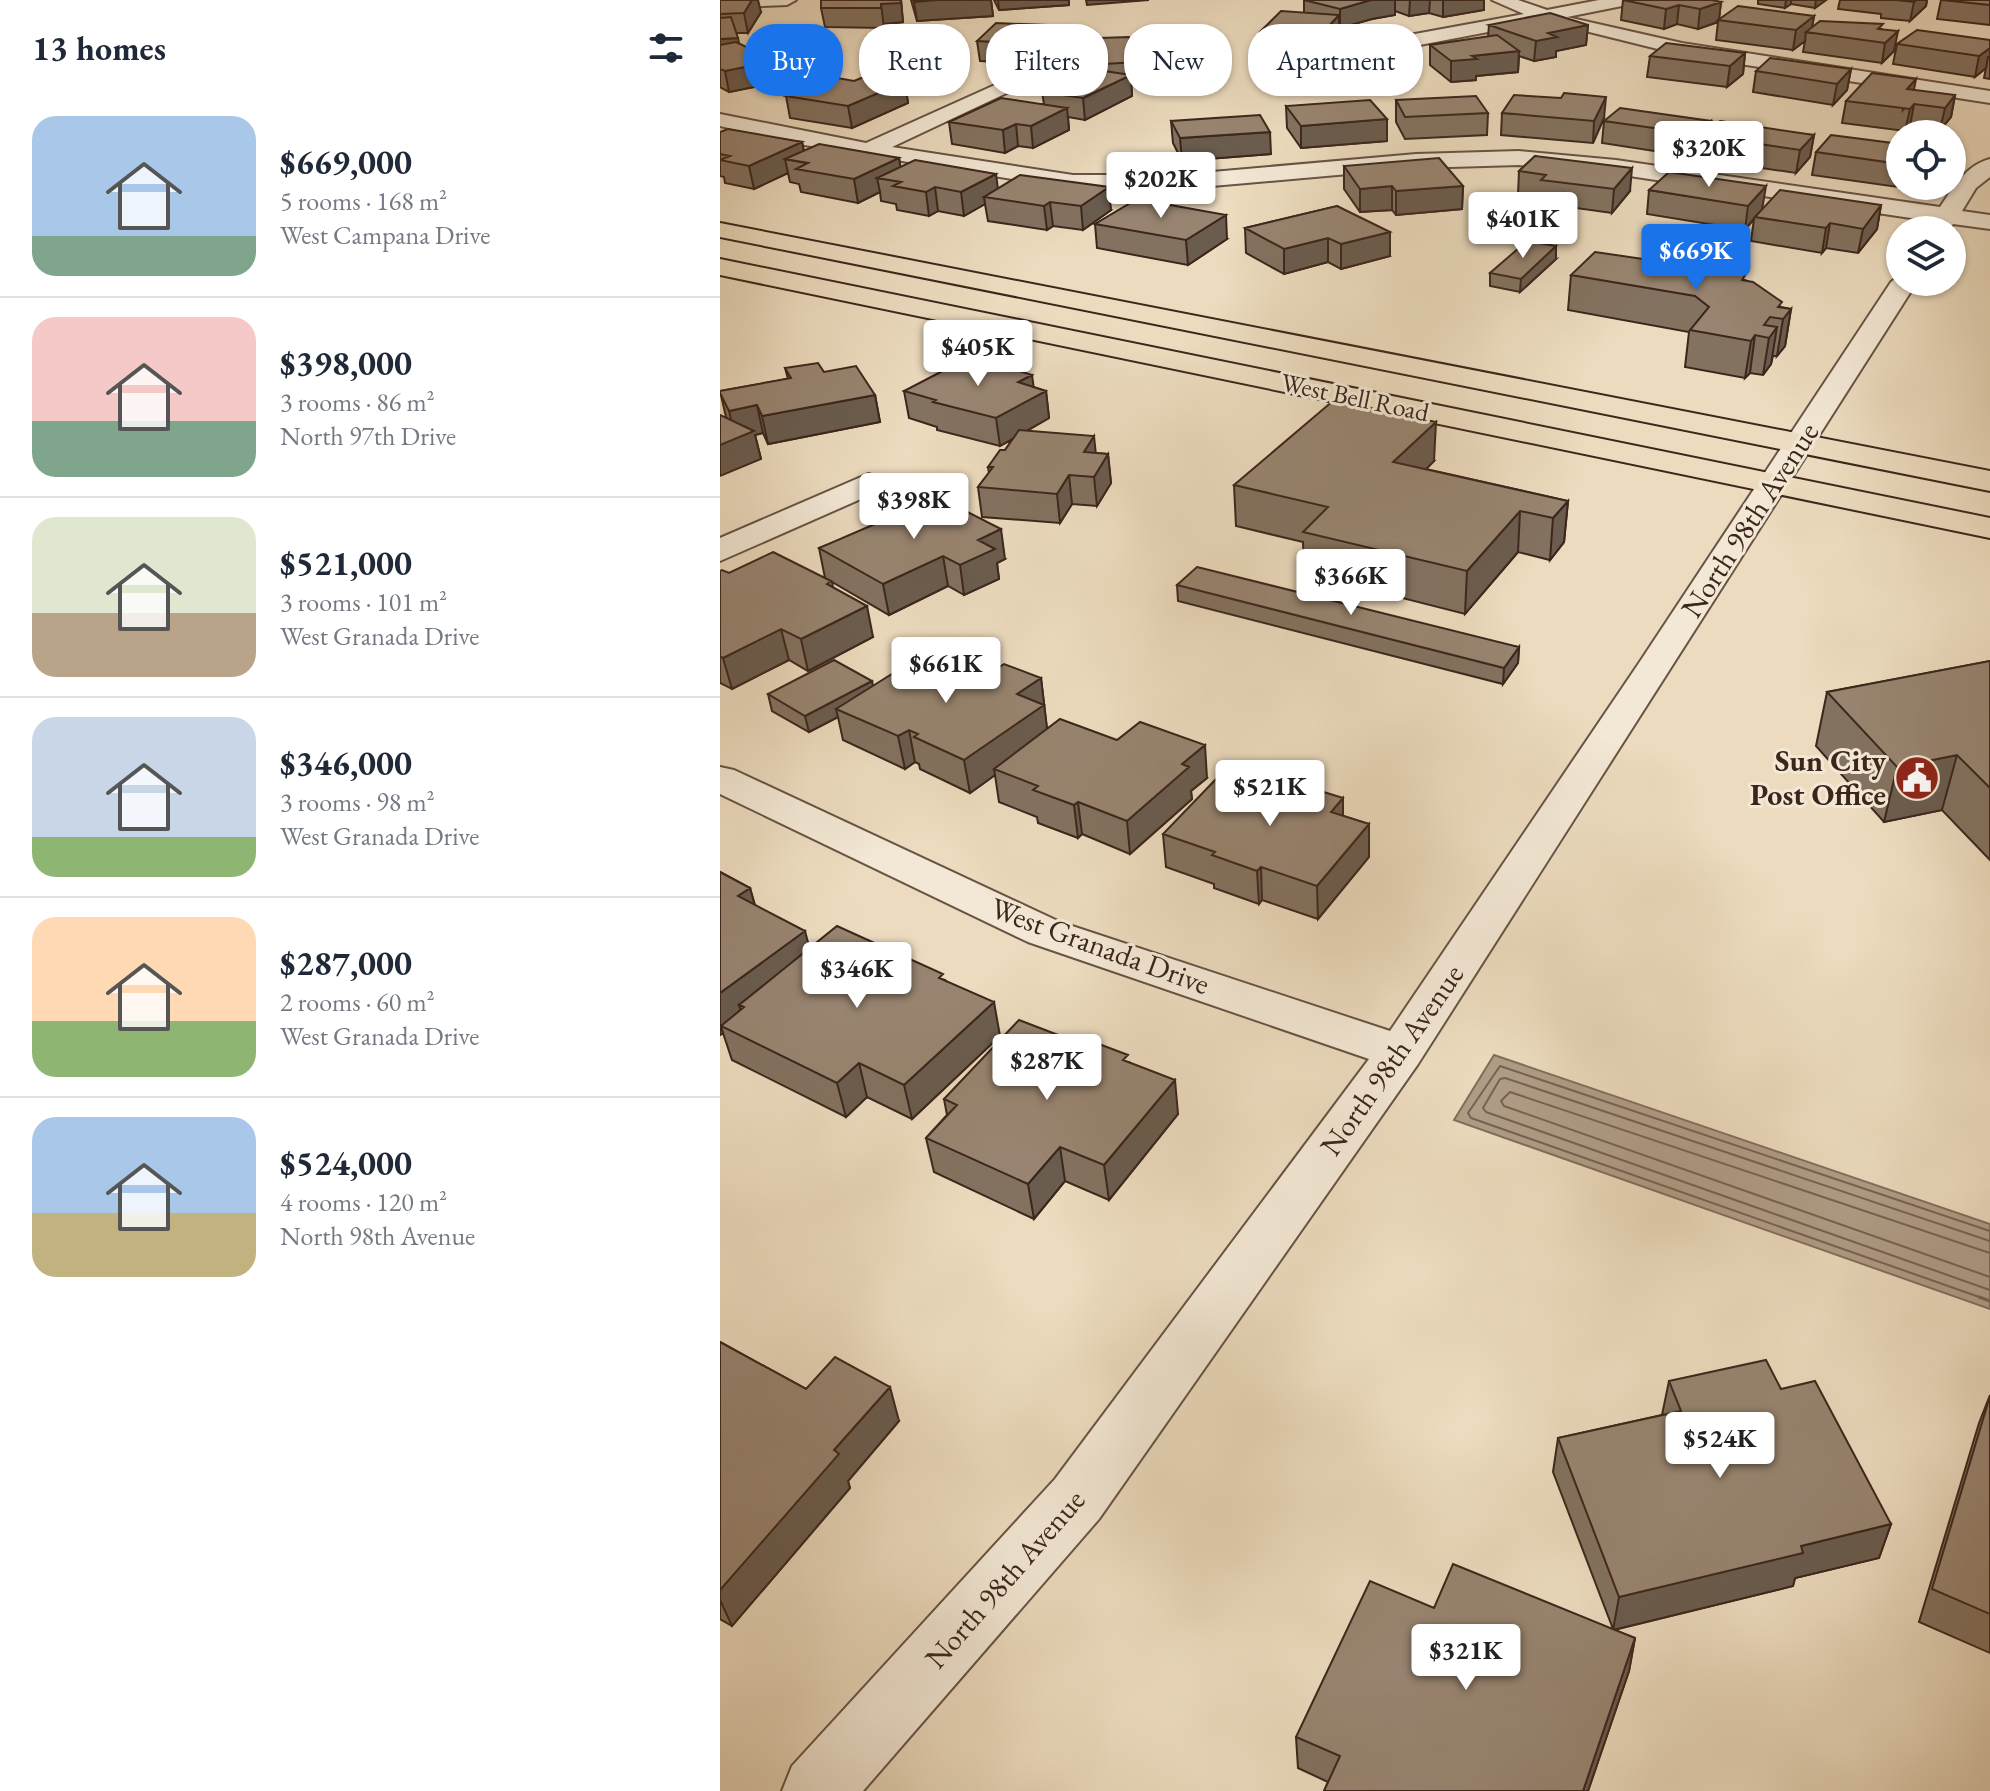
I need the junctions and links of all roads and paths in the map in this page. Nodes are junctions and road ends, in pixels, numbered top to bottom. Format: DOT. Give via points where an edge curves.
graph roads {
  1 [pos="787,0"];
  2 [pos="1501,0"];
  3 [pos="1627,0"];
  4 [pos="720,3"];
  5 [pos="1543,16"];
  6 [pos="1423,38"];
  7 [pos="986,95"];
  8 [pos="1990,97"];
  9 [pos="720,120"];
  10 [pos="868,150"];
  11 [pos="1990,166"];
  12 [pos="1900,216"];
  13 [pos="1946,216"];
  14 [pos="1966,222"];
  15 [pos="1990,222"];
  16 [pos="720,230"];
  17 [pos="720,267"];
  18 [pos="1895,296"];
  19 [pos="1799,444"];
  20 [pos="1990,481"];
  21 [pos="868,484"];
  22 [pos="1774,484"];
  23 [pos="1990,528"];
  24 [pos="720,551"];
  25 [pos="720,779"];
  26 [pos="1401,1052"];
  27 [pos="817,1791"];
  1 -- 4 [label="street"];
  2 -- 5 [label="street"];
  3 -- 5 [label="street"];
  5 -- 6 [label="street"];
  5 -- 8 [label="street" via="1662,47"];
  7 -- 10 [label="street"];
  9 -- 10 [label="street"];
  10 -- 12 [label="street" via="1073,182 1246,187 1416,161 1519,158 1616,167"];
  11 -- 13 [label="street" via="1967,184"];
  14 -- 15 [label="street"];
  16 -- 19 [label="main road, West Bell Road"];
  17 -- 22 [label="main road, West Bell Road"];
  18 -- 19 [label="street, North 98th Avenue"];
  19 -- 20 [label="main road, West Bell Road"];
  19 -- 22 [label="street, North 98th Avenue"];
  21 -- 24 [label="street"];
  22 -- 23 [label="main road, West Bell Road"];
  22 -- 26 [label="street, North 98th Avenue"];
  25 -- 26 [label="street, West Granada Drive" via="1044,932"];
  26 -- 27 [label="street, North 98th Avenue" via="1077,1499"];
}
